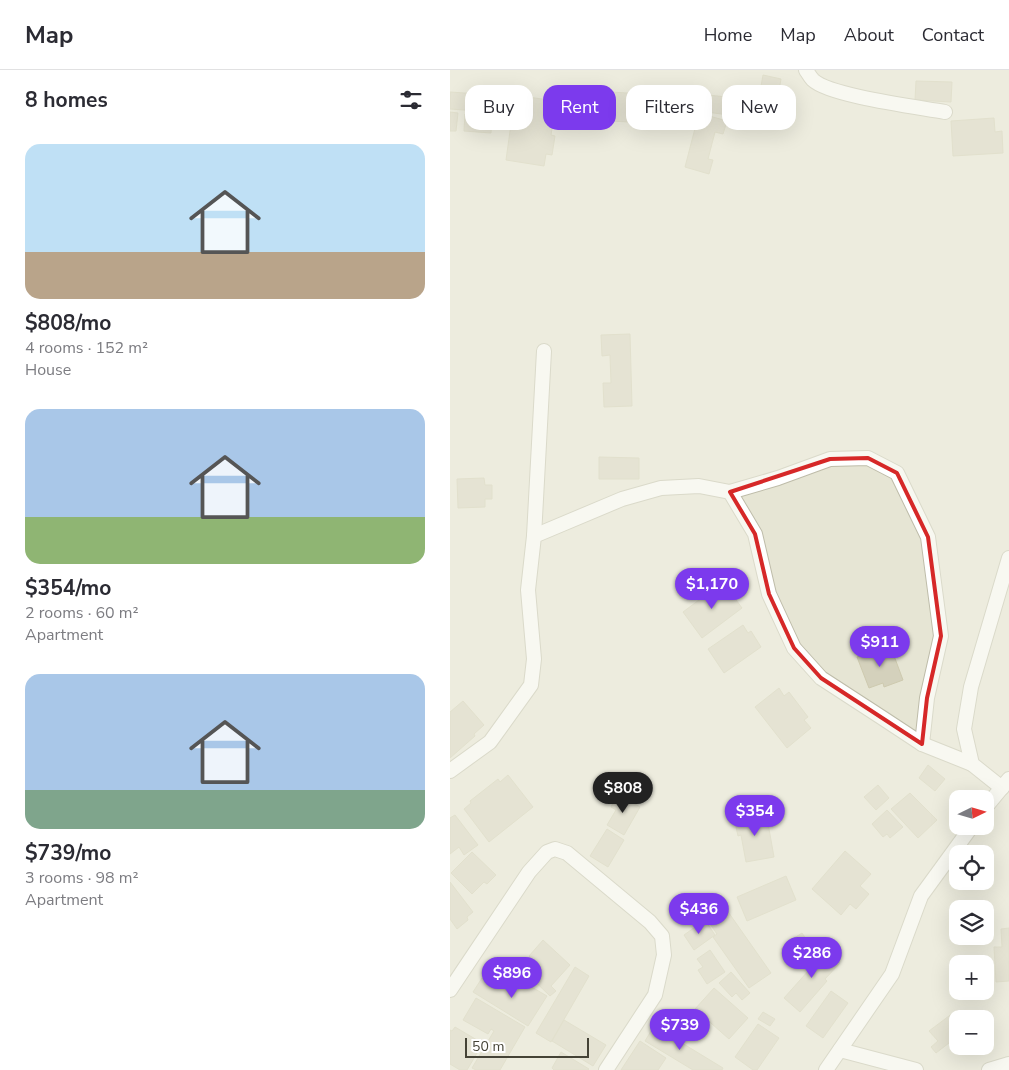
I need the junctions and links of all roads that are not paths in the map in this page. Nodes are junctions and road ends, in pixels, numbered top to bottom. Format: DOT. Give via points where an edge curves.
graph roads {
  1 [pos="806,70"];
  2 [pos="945,112"];
  3 [pos="544,351"];
  4 [pos="730,492"];
  5 [pos="534,536"];
  6 [pos="1009,558"];
  7 [pos="922,744"];
  8 [pos="972,764"];
  9 [pos="450,771"];
  10 [pos="1006,784"];
  11 [pos="994,798"];
  12 [pos="965,835"];
  13 [pos="450,990"];
  14 [pos="840,1050"];
  15 [pos="1009,1064"];
  16 [pos="606,1070"];
  17 [pos="826,1070"];
  18 [pos="916,1070"];
  19 [pos="989,1070"];
  1 -- 2 [label="street" via="812,80 828,88"];
  3 -- 5 [label="street"];
  4 -- 5 [label="street" via="699,486 661,488 622,499"];
  4 -- 7 [label="street" via="755,534 769,594 794,648 821,678"];
  4 -- 7 [label="street" via="830,459 868,458 897,473 928,537 938,603 940,636 927,698"];
  5 -- 9 [label="street" via="528,590 534,659 531,685 490,742"];
  6 -- 8 [label="street" via="971,687 964,728"];
  7 -- 8 [label="street"];
  8 -- 10 [label="street"];
  10 -- 11 [label="street"];
  12 -- 14 [label="street" via="921,896 892,974"];
  13 -- 16 [label="street" via="529,872 547,852 555,849 567,853 650,922 662,936 664,955 655,995"];
  14 -- 17 [label="street"];
  14 -- 18 [label="street"];
  15 -- 19 [label="street"];
}
